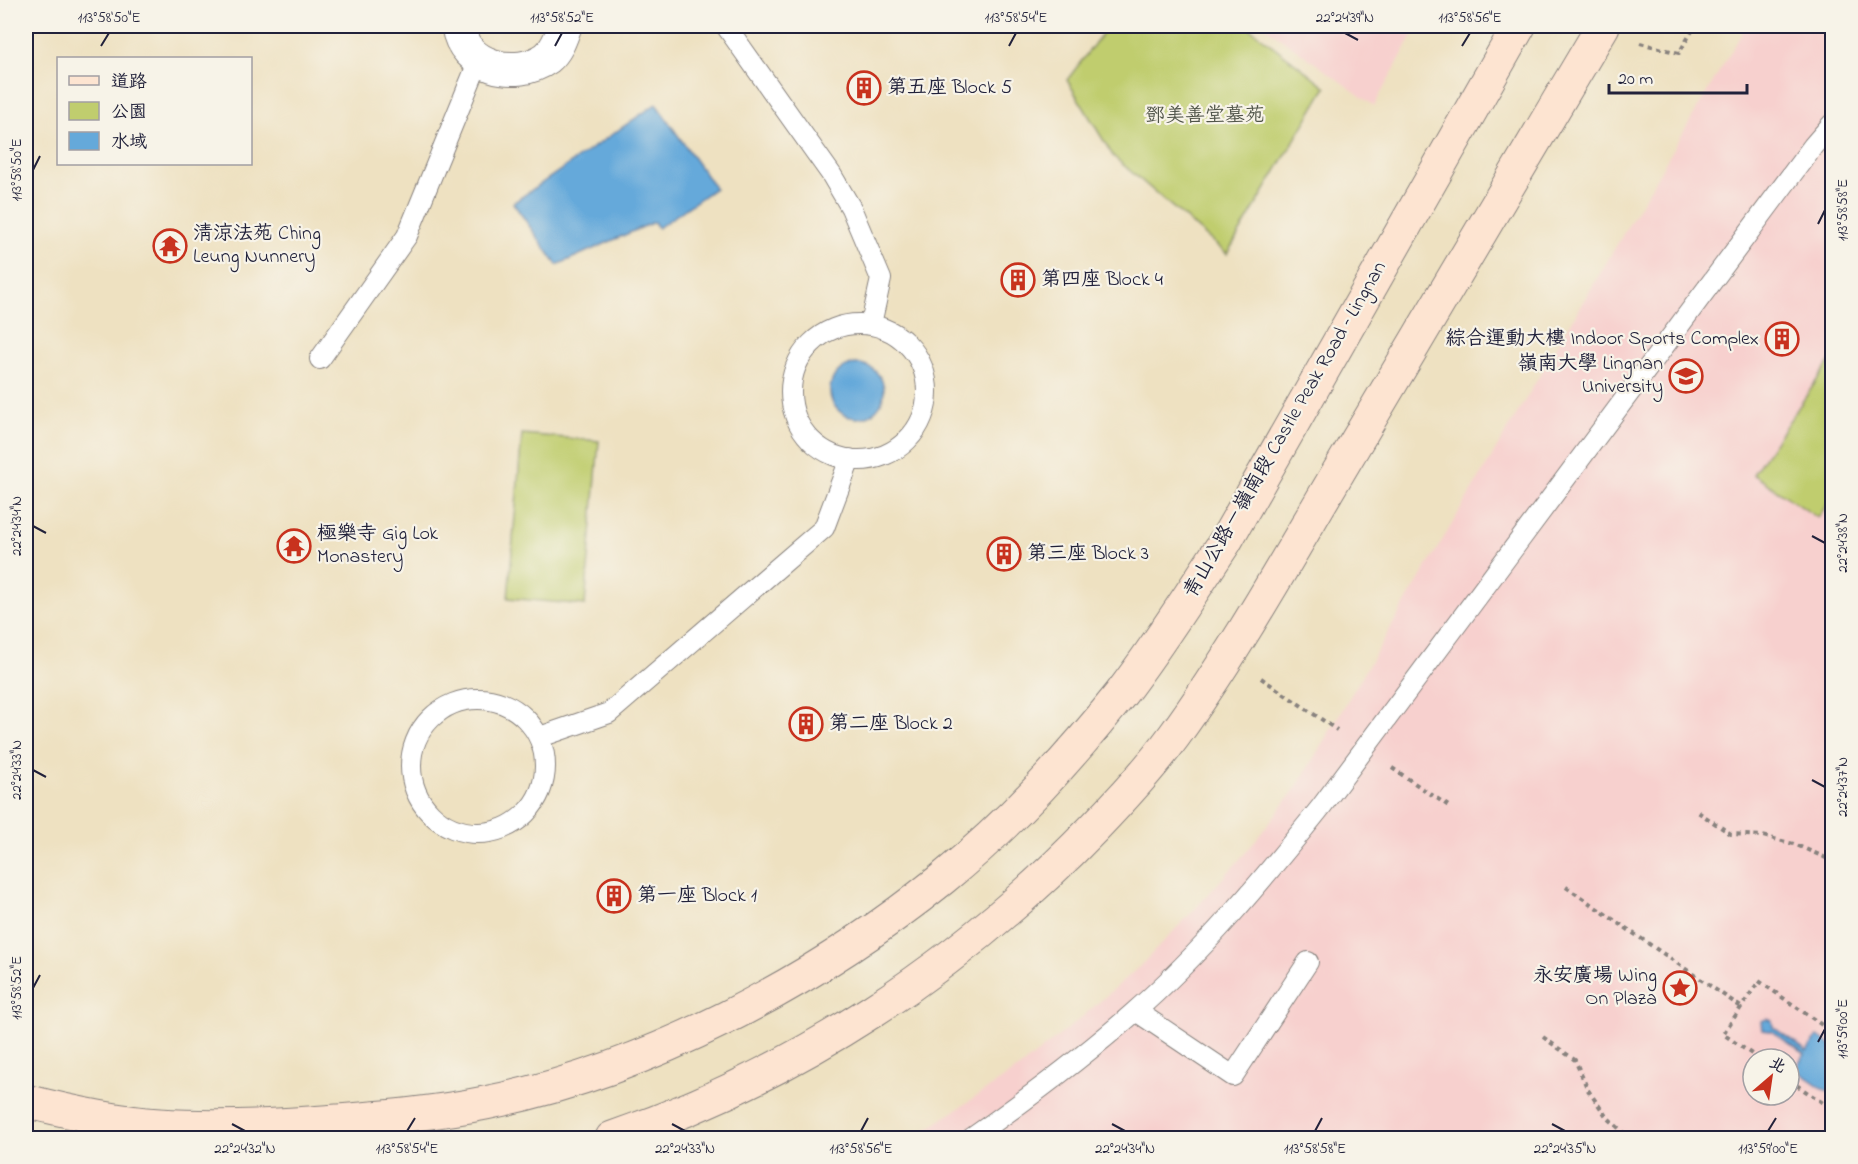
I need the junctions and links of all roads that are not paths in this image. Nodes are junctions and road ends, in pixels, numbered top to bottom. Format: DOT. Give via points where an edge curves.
graph roads {
  1 [pos="458,26"];
  2 [pos="565,26"];
  3 [pos="726,26"];
  4 [pos="1519,26"];
  5 [pos="1604,26"];
  6 [pos="479,60"];
  7 [pos="1833,124"];
  8 [pos="871,324"];
  9 [pos="321,359"];
  10 [pos="850,459"];
  11 [pos="540,737"];
  12 [pos="1308,962"];
  13 [pos="1136,1011"];
  14 [pos="26,1101"];
  15 [pos="612,1138"];
  16 [pos="972,1138"];
  1 -- 6 [label="street" via="466,47"];
  2 -- 6 [label="street" via="560,42 532,66 496,68"];
  3 -- 8 [label="lane" via="851,208 881,279"];
  4 -- 14 [label="main road, 青山公路－嶺南段 Castle Peak Road – Lingnan" via="1225,542 1171,623 1121,693 1054,772 943,878 875,929 797,979 646,1054 487,1103 408,1115 239,1128 156,1125 69,1112"];
  5 -- 15 [label="main road" via="1278,577 1173,738 1121,800 1030,891 889,999 801,1054 731,1090 658,1123"];
  6 -- 9 [label="lane" via="407,236"];
  7 -- 13 [label="lane" via="1321,807 1263,880"];
  8 -- 10 [label="lane" via="912,347 928,390 924,414 913,434 895,450 874,458"];
  8 -- 10 [label="lane" via="849,324 829,330 811,343 798,360 792,381 792,402 799,423 829,453"];
  10 -- 11 [label="lane" via="824,528 609,714"];
  11 -- 11 [label="lane" via="546,759 544,783 534,804 518,821 497,831 474,834 451,828 432,815 418,796 411,776 411,755 424,725 448,704 490,698 527,719"];
  12 -- 13 [label="lane" via="1233,1076"];
  13 -- 16 [label="lane" via="1060,1074"];
}
